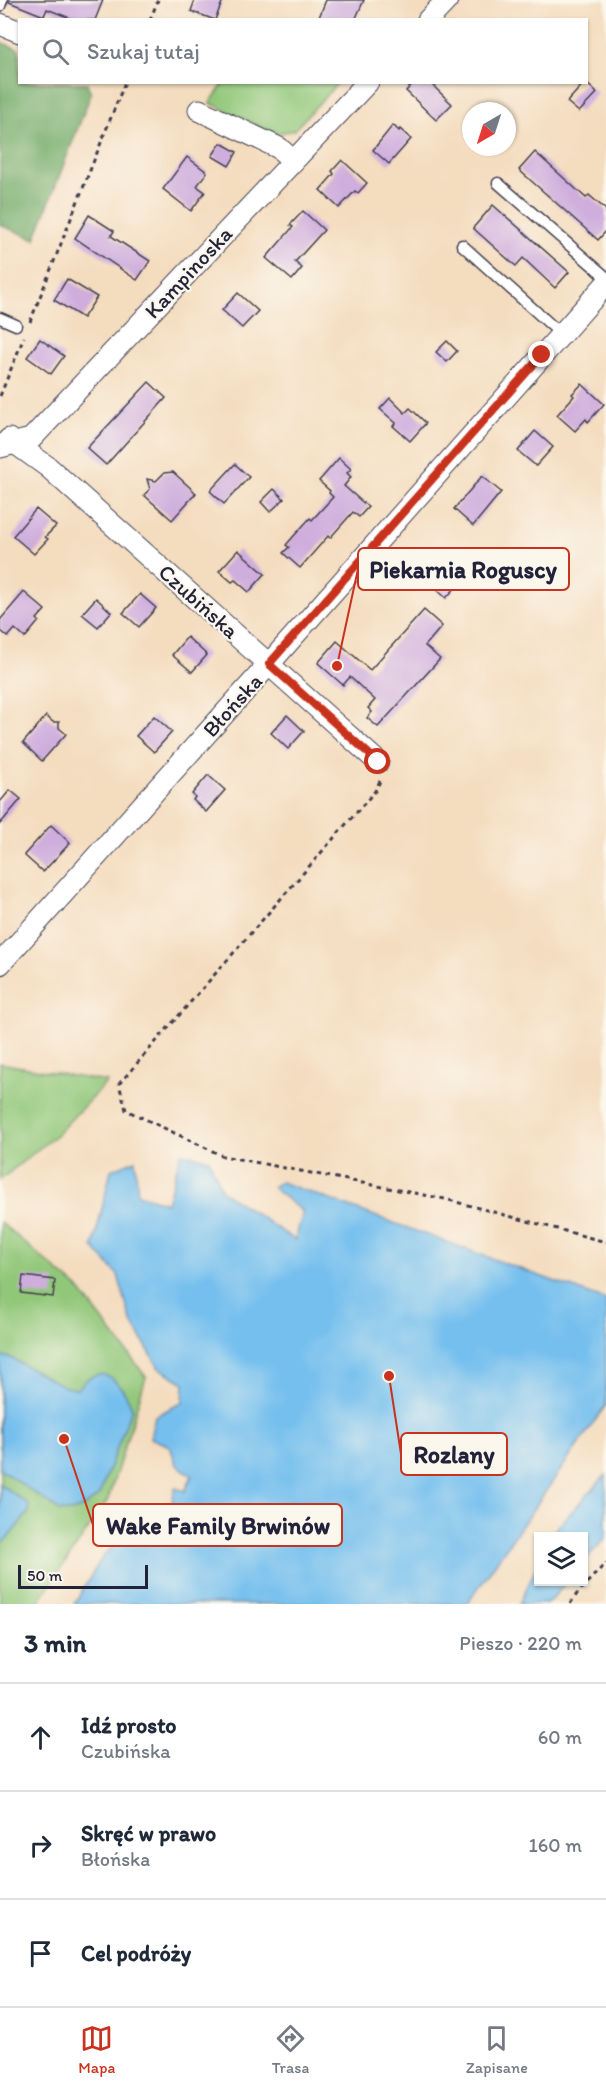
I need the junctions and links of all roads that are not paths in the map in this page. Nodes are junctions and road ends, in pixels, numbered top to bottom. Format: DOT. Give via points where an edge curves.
graph roads {
  1 [pos="2,0"];
  2 [pos="447,0"];
  3 [pos="0,6"];
  4 [pos="430,18"];
  5 [pos="0,24"];
  6 [pos="18,31"];
  7 [pos="366,84"];
  8 [pos="200,111"];
  9 [pos="293,161"];
  10 [pos="498,183"];
  11 [pos="462,245"];
  12 [pos="606,277"];
  13 [pos="606,284"];
  14 [pos="0,318"];
  15 [pos="16,325"];
  16 [pos="561,334"];
  17 [pos="5,442"];
  18 [pos="269,664"];
  19 [pos="378,762"];
  20 [pos="0,964"];
  1 -- 3 [label="lane"];
  2 -- 4 [label="street"];
  5 -- 6 [label="street"];
  7 -- 9 [label="street, Kampinoska"];
  8 -- 9 [label="street" via="279,148"];
  9 -- 17 [label="street, Kampinoska" via="31,439"];
  10 -- 12 [label="lane"];
  11 -- 16 [label="lane"];
  13 -- 16 [label="street, Błońska"];
  14 -- 15 [label="lane"];
  16 -- 18 [label="street, Błońska"];
  17 -- 18 [label="street, Czubińska" via="48,467"];
  18 -- 19 [label="street, Czubińska"];
  18 -- 20 [label="street, Błońska"];
}
